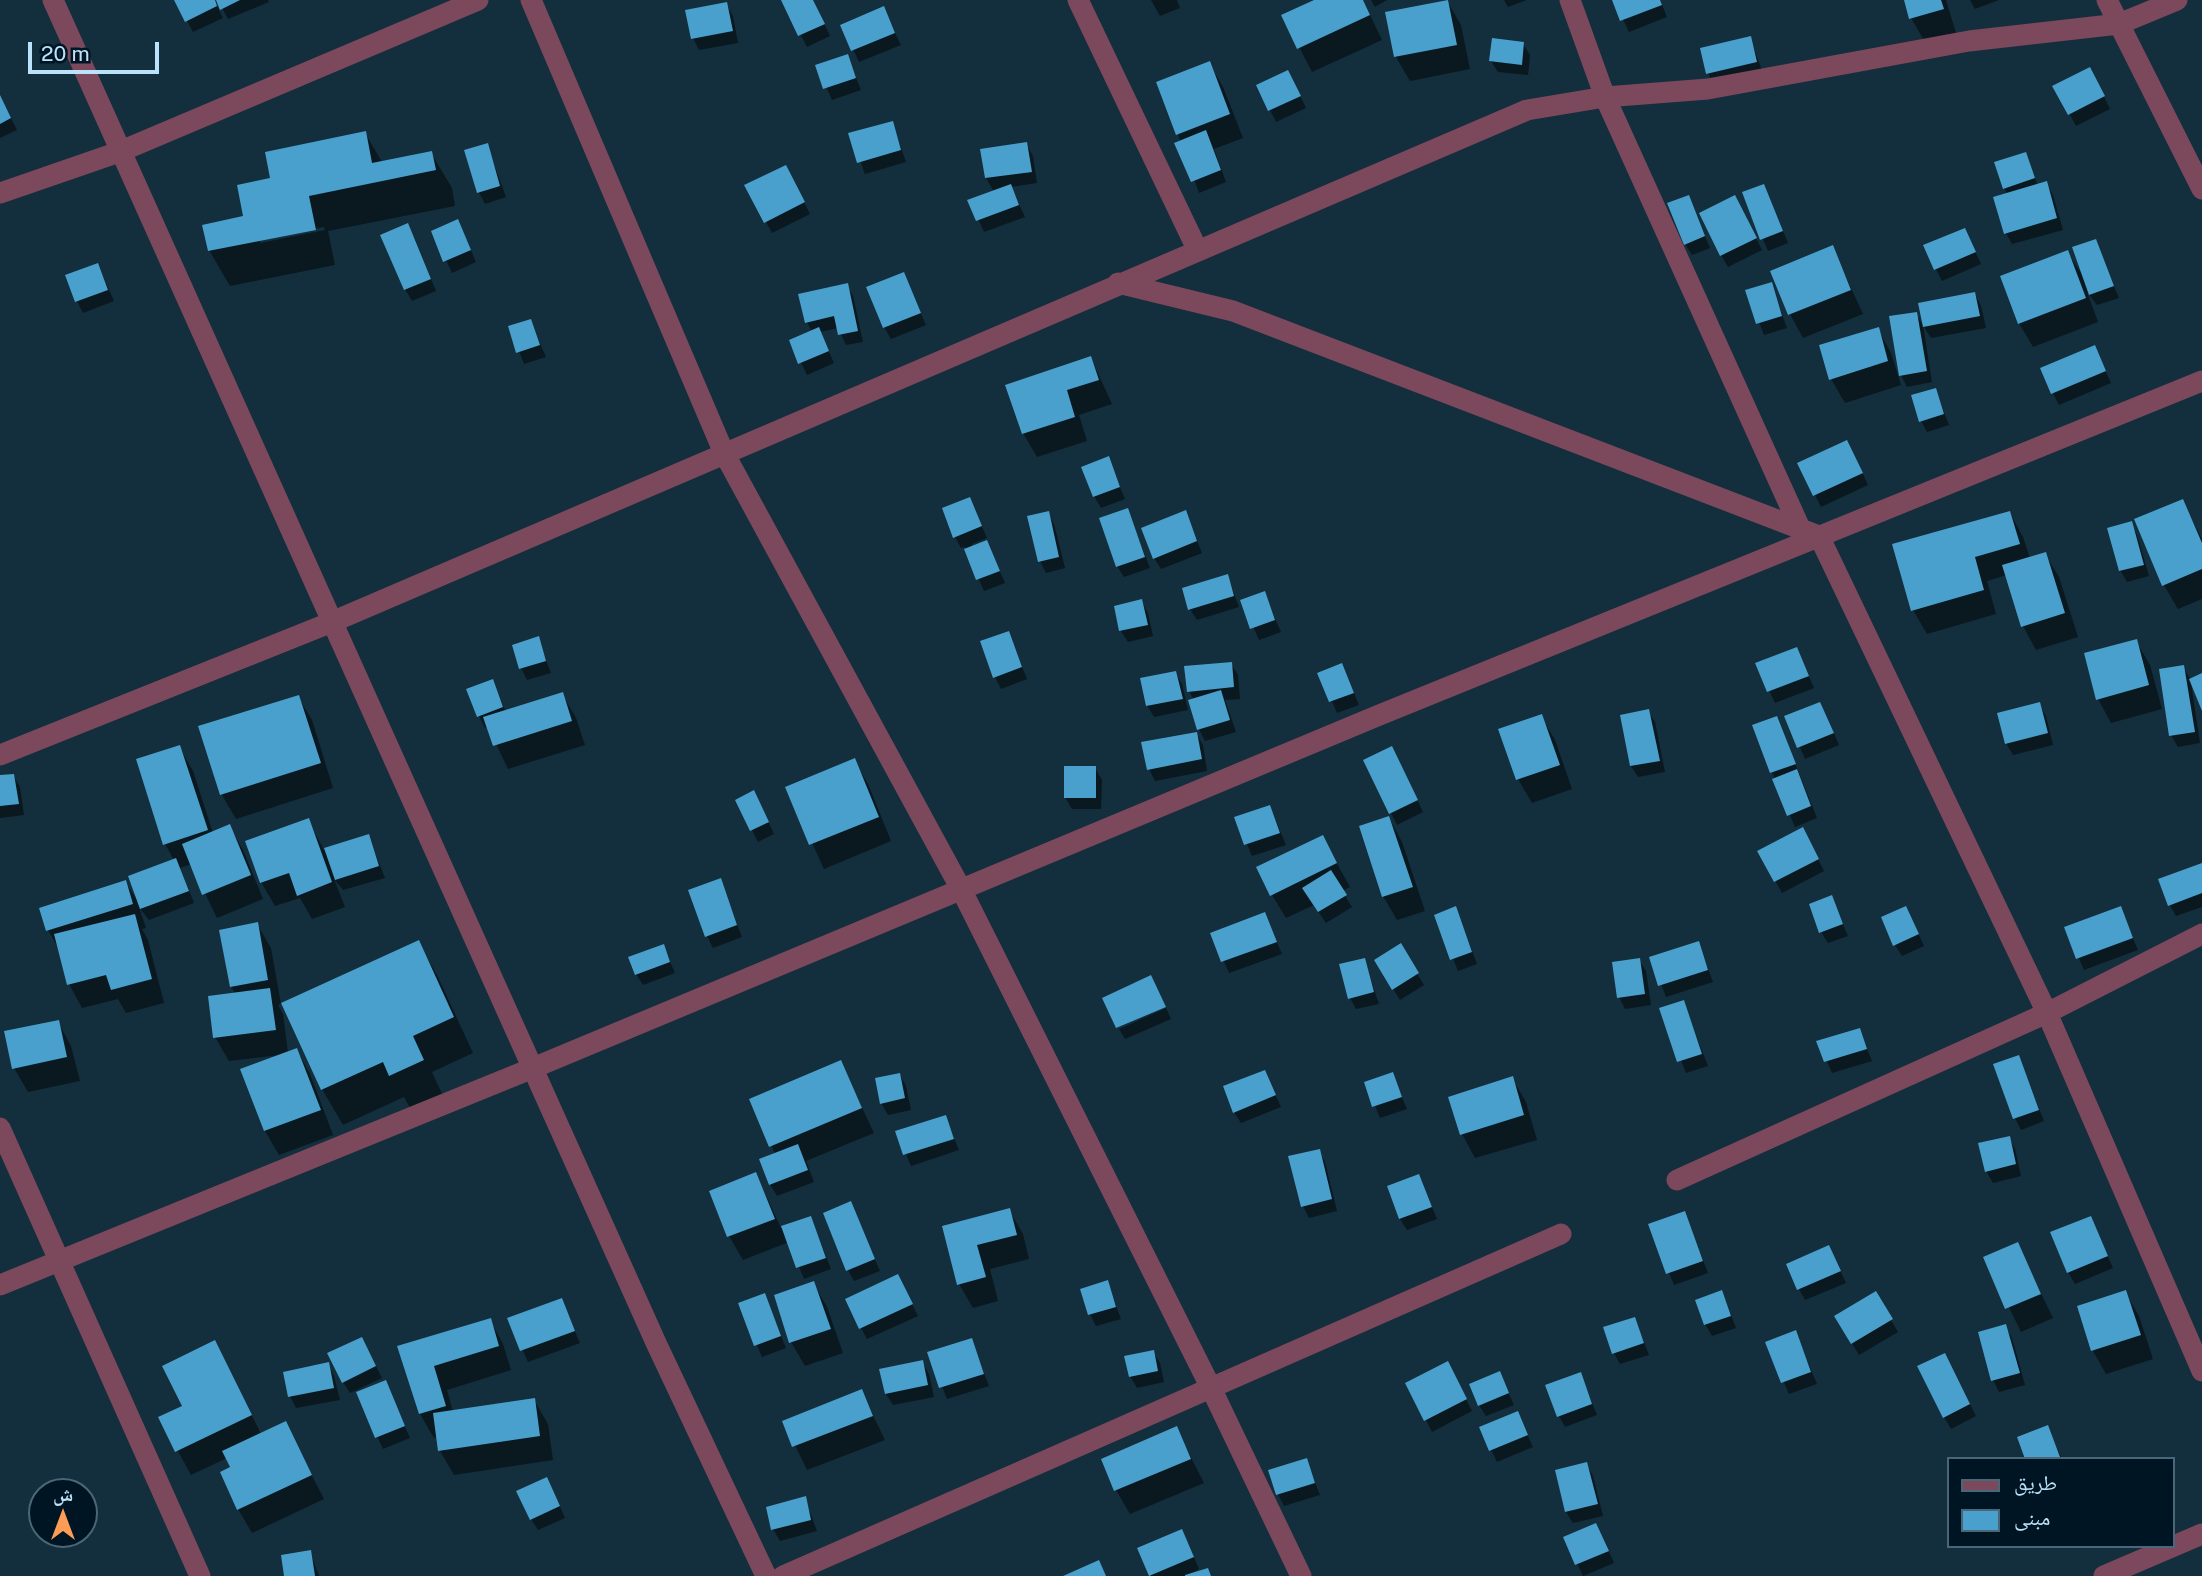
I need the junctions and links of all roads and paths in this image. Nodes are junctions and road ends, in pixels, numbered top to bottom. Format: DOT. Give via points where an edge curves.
graph roads {
  1 [pos="53,0"];
  2 [pos="478,0"];
  3 [pos="531,0"];
  4 [pos="1077,0"];
  5 [pos="1570,0"];
  6 [pos="2107,0"];
  7 [pos="2177,0"];
  8 [pos="2119,24"];
  9 [pos="1605,97"];
  10 [pos="119,152"];
  11 [pos="2202,189"];
  12 [pos="0,192"];
  13 [pos="1197,249"];
  14 [pos="1118,283"];
  15 [pos="2202,381"];
  16 [pos="724,453"];
  17 [pos="1810,532"];
  18 [pos="332,622"];
  19 [pos="0,755"];
  20 [pos="961,889"];
  21 [pos="2202,934"];
  22 [pos="2048,1013"];
  23 [pos="533,1068"];
  24 [pos="0,1128"];
  25 [pos="1678,1180"];
  26 [pos="1561,1234"];
  27 [pos="59,1260"];
  28 [pos="0,1285"];
  29 [pos="2202,1371"];
  30 [pos="1211,1388"];
  31 [pos="2202,1534"];
  32 [pos="2174,1546"];
  33 [pos="2169,1548"];
  34 [pos="200,1576"];
  35 [pos="766,1576"];
  36 [pos="782,1576"];
  37 [pos="1301,1576"];
  38 [pos="2104,1576"];
  1 -- 10 [label="street"];
  2 -- 10 [label="street"];
  3 -- 16 [label="street"];
  4 -- 13 [label="street"];
  5 -- 9 [label="street"];
  6 -- 8 [label="street"];
  7 -- 8 [label="street"];
  8 -- 9 [label="street" via="1969,41 1708,89"];
  8 -- 11 [label="street"];
  9 -- 13 [label="street" via="1527,110"];
  9 -- 17 [label="street"];
  10 -- 12 [label="street"];
  10 -- 18 [label="street"];
  13 -- 14 [label="street"];
  14 -- 16 [label="street"];
  14 -- 17 [label="street" via="1233,311"];
  15 -- 17 [label="street"];
  16 -- 18 [label="street"];
  16 -- 20 [label="street"];
  17 -- 20 [label="street"];
  17 -- 22 [label="street"];
  18 -- 19 [label="street"];
  18 -- 23 [label="street"];
  20 -- 23 [label="street"];
  20 -- 30 [label="street"];
  21 -- 22 [label="street"];
  22 -- 25 [label="street"];
  22 -- 29 [label="street"];
  23 -- 27 [label="street"];
  23 -- 35 [label="street"];
  24 -- 27 [label="street"];
  26 -- 30 [label="street"];
  27 -- 28 [label="street"];
  27 -- 34 [label="street"];
  30 -- 36 [label="street"];
  30 -- 37 [label="street"];
  31 -- 32 [label="street"];
  33 -- 38 [label="street"];
}
